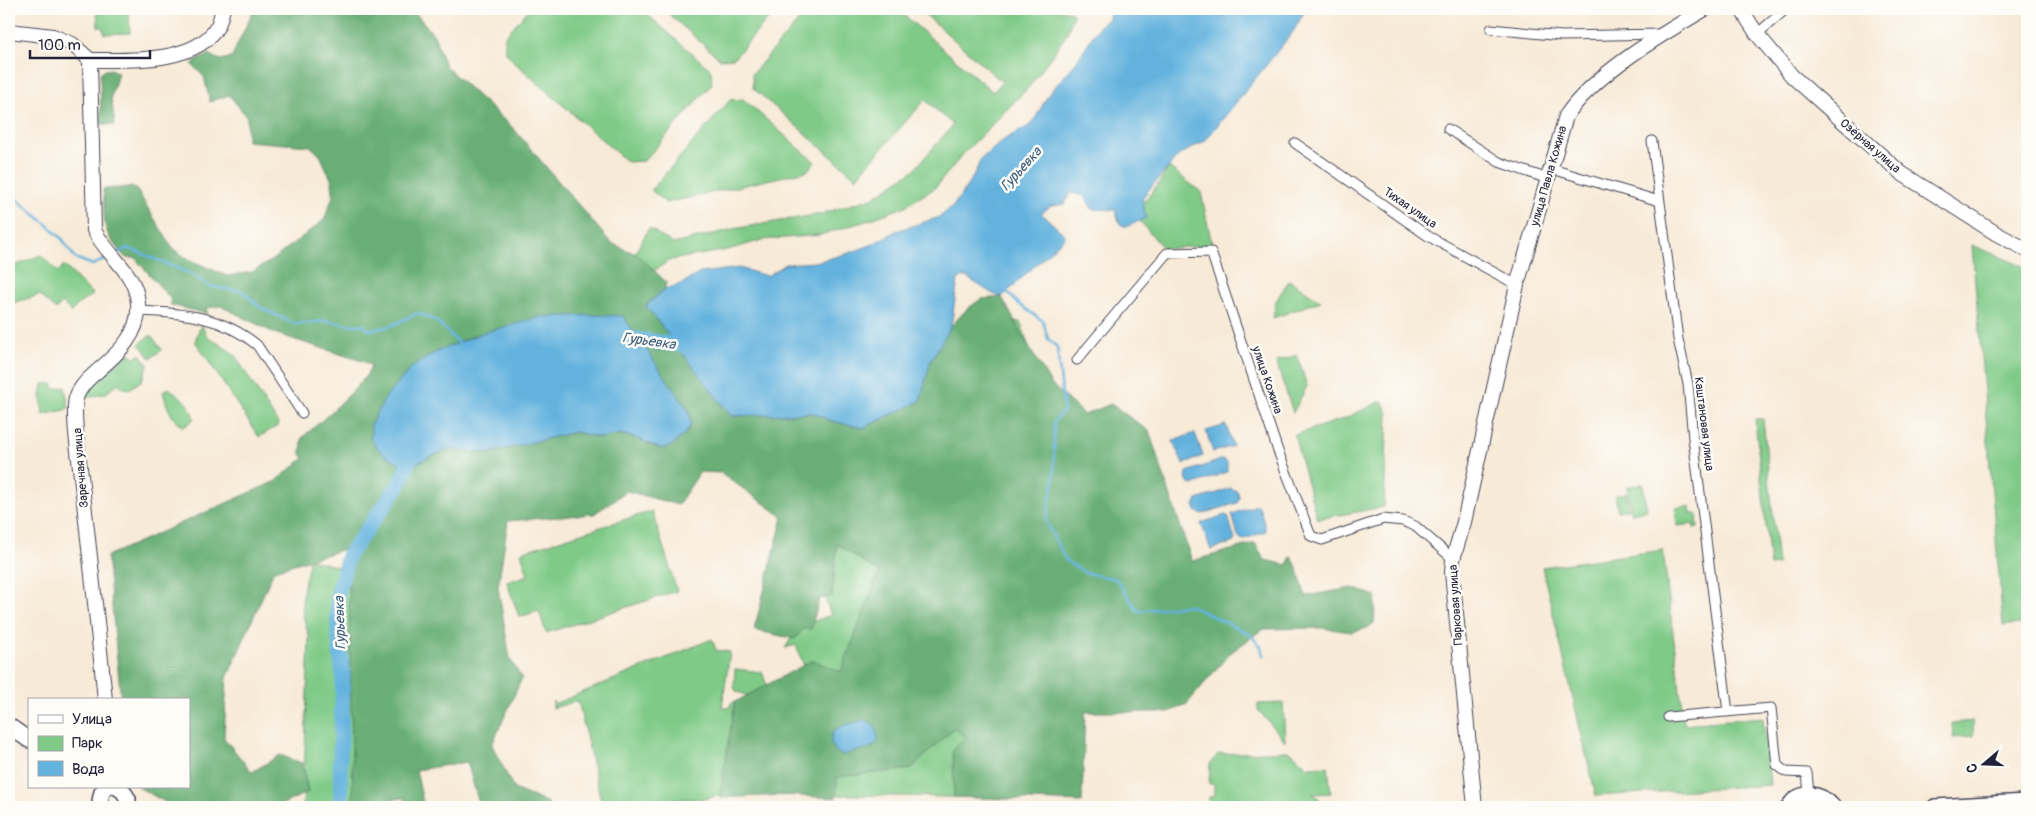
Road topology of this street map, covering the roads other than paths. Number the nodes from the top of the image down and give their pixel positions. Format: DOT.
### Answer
graph roads {
  1 [pos="223,9"];
  2 [pos="1705,9"];
  3 [pos="1741,9"];
  4 [pos="1786,9"];
  5 [pos="1491,29"];
  6 [pos="9,31"];
  7 [pos="1662,34"];
  8 [pos="1757,34"];
  9 [pos="90,60"];
  10 [pos="1448,129"];
  11 [pos="1652,141"];
  12 [pos="1295,143"];
  13 [pos="1550,174"];
  14 [pos="1659,201"];
  15 [pos="2027,250"];
  16 [pos="1517,285"];
  17 [pos="138,310"];
  18 [pos="1501,348"];
  19 [pos="1076,360"];
  20 [pos="302,413"];
  21 [pos="1453,559"];
  22 [pos="105,698"];
  23 [pos="1728,712"];
  24 [pos="1668,717"];
  25 [pos="9,726"];
  26 [pos="28,739"];
  27 [pos="118,788"];
  28 [pos="101,789"];
  29 [pos="1809,794"];
  30 [pos="2027,802"];
  31 [pos="103,807"];
  32 [pos="126,807"];
  33 [pos="1475,807"];
  34 [pos="1789,807"];
  35 [pos="1833,807"];
  36 [pos="1934,807"];
  1 -- 9 [label="street"];
  2 -- 7 [label="street, улица Павла Кожина"];
  3 -- 8 [label="street, Озёрная улица"];
  4 -- 8 [label="street"];
  5 -- 7 [label="street"];
  6 -- 9 [label="street"];
  7 -- 13 [label="street, улица Павла Кожина"];
  8 -- 15 [label="street, Озёрная улица"];
  9 -- 17 [label="street, Заречная улица"];
  10 -- 13 [label="street"];
  11 -- 14 [label="street, Каштановая улица"];
  12 -- 16 [label="street, Тихая улица"];
  13 -- 14 [label="street"];
  13 -- 16 [label="street, улица Павла Кожина"];
  14 -- 23 [label="street, Каштановая улица"];
  16 -- 18 [label="street, улица Павла Кожина"];
  17 -- 20 [label="street"];
  17 -- 22 [label="street, Заречная улица"];
  18 -- 21 [label="street, Парковая улица"];
  19 -- 21 [label="street, улица Кожина"];
  21 -- 33 [label="street, Парковая улица"];
  23 -- 24 [label="street"];
  23 -- 29 [label="street"];
  25 -- 26 [label="main road"];
  27 -- 32 [label="main road"];
  28 -- 31 [label="main road"];
  29 -- 34 [label="main road"];
  29 -- 35 [label="main road"];
  30 -- 36 [label="main road"];
}
